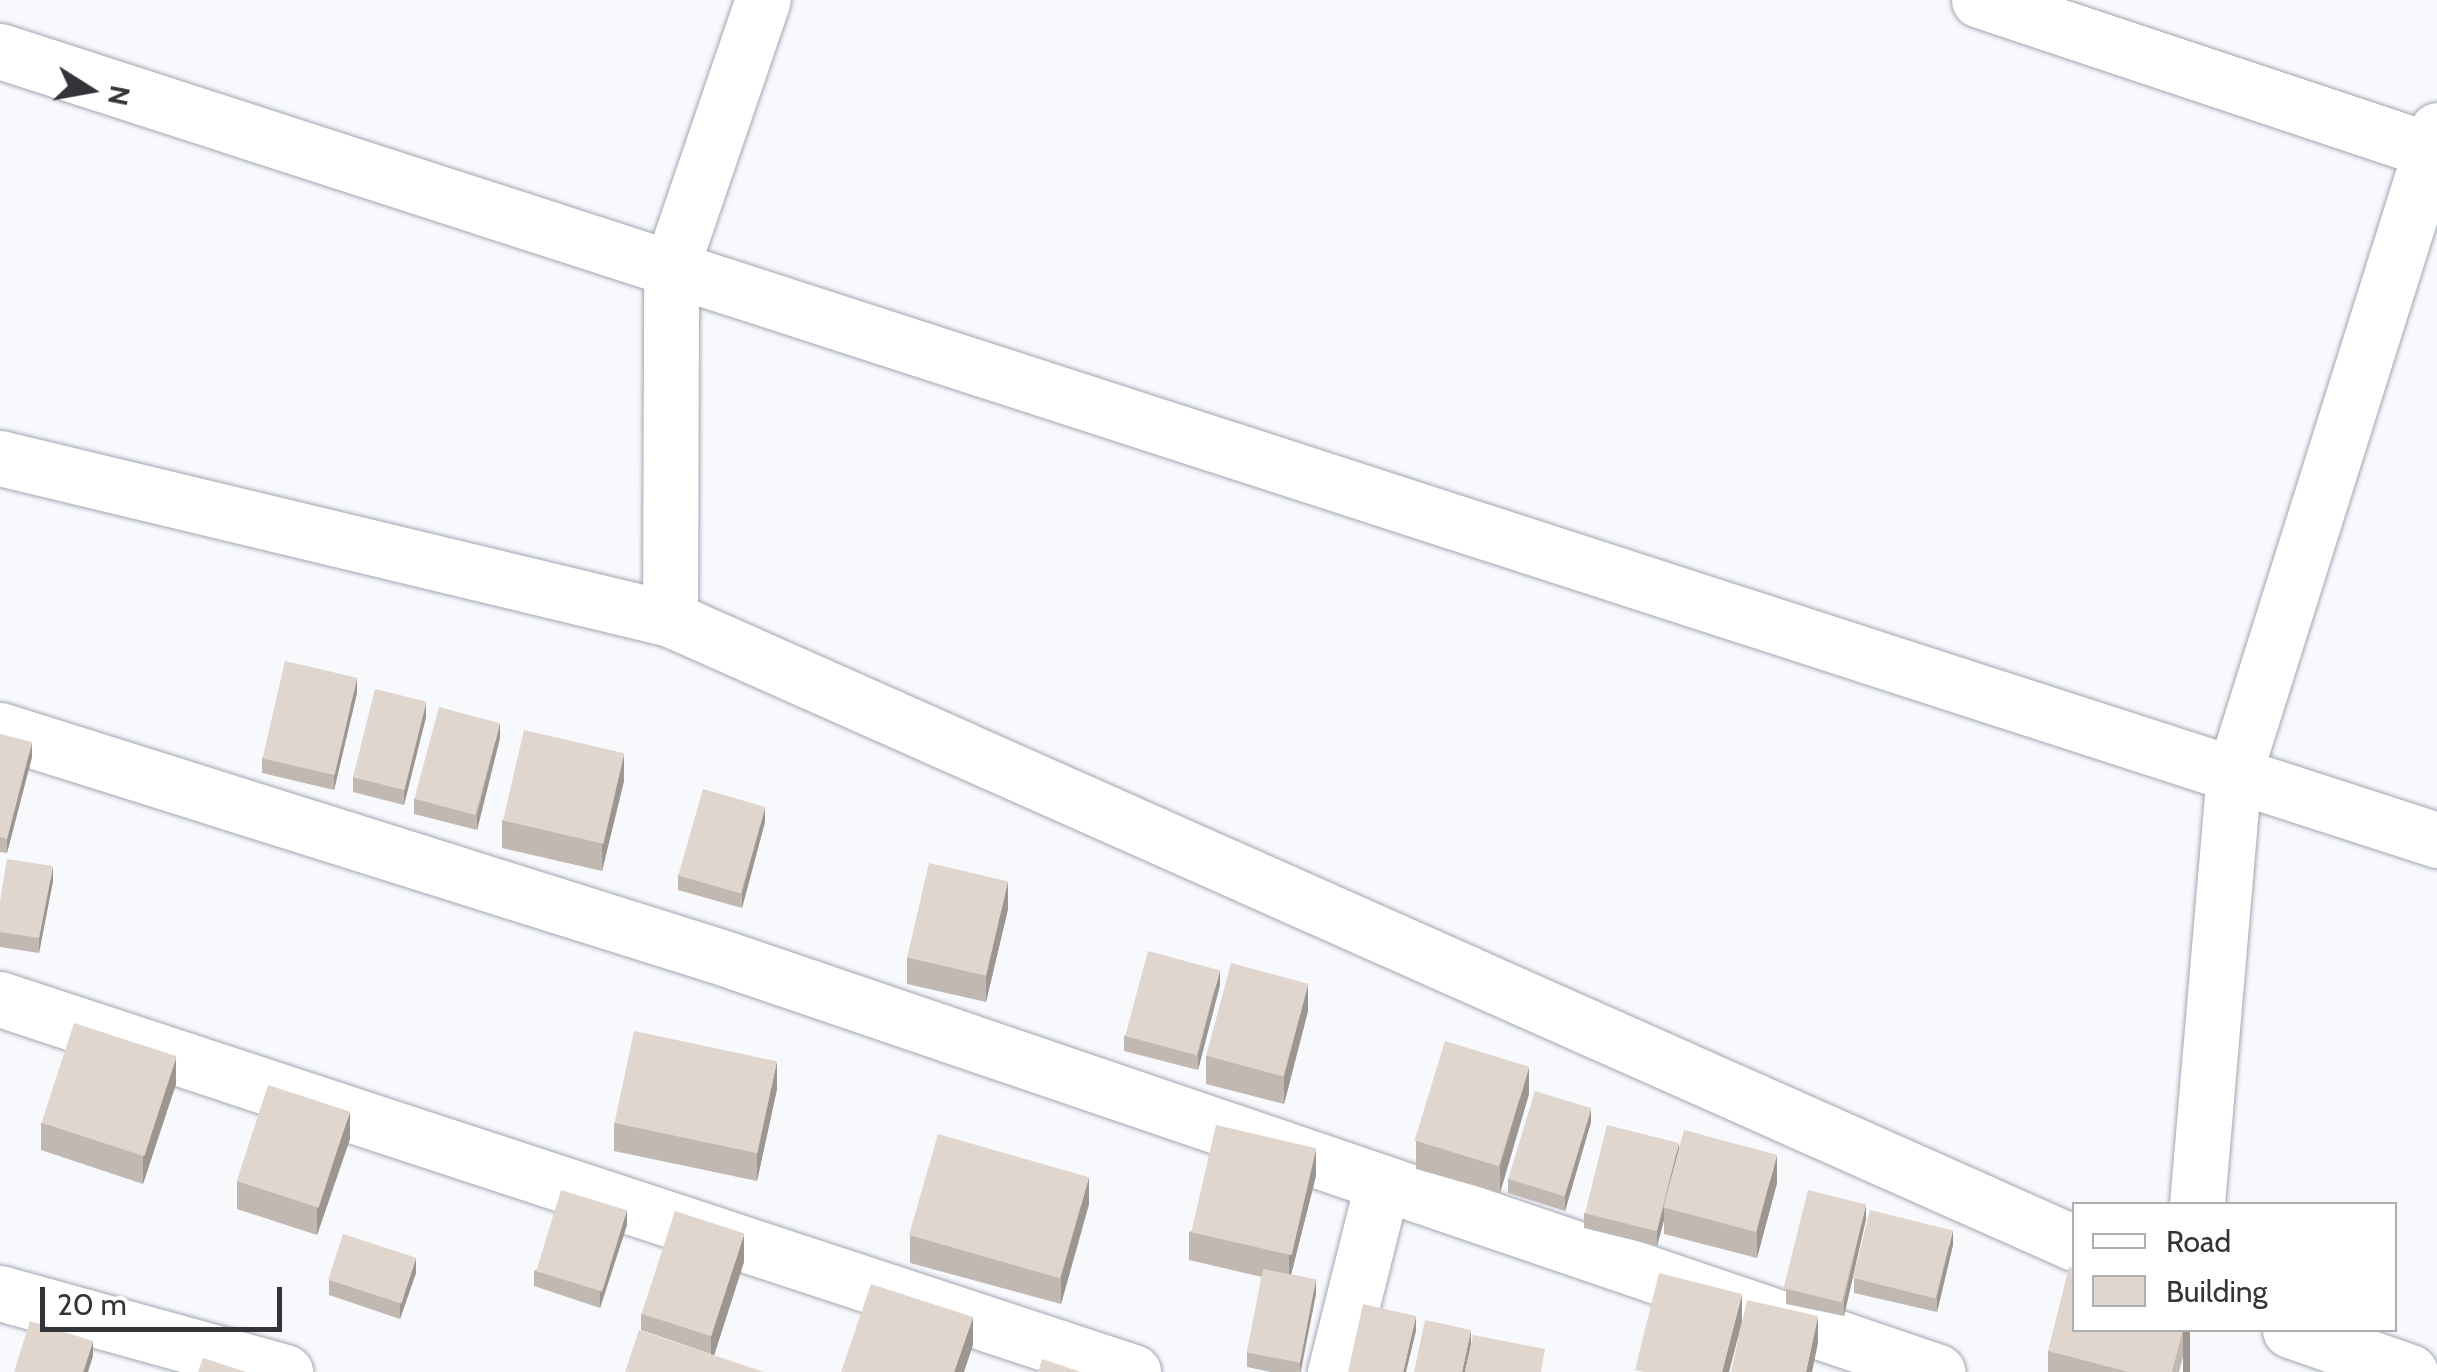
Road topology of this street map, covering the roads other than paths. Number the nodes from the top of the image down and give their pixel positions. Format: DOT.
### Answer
graph roads {
  1 [pos="763,0"];
  2 [pos="1979,0"];
  3 [pos="0,51"];
  4 [pos="2435,144"];
  5 [pos="671,268"];
  6 [pos="0,458"];
  7 [pos="670,618"];
  8 [pos="0,730"];
  9 [pos="2234,774"];
  10 [pos="2437,840"];
  11 [pos="0,998"];
  12 [pos="1382,1185"];
  13 [pos="2196,1202"];
  14 [pos="2072,1242"];
  15 [pos="0,1293"];
  16 [pos="2296,1332"];
  17 [pos="284,1372"];
  18 [pos="1132,1372"];
  19 [pos="1335,1372"];
  20 [pos="1938,1372"];
  21 [pos="2410,1372"];
  1 -- 5 [label="street"];
  2 -- 4 [label="street"];
  3 -- 5 [label="street"];
  4 -- 9 [label="street"];
  5 -- 7 [label="street"];
  5 -- 9 [label="street"];
  6 -- 7 [label="street"];
  7 -- 14 [label="street"];
  8 -- 12 [label="street"];
  9 -- 10 [label="street"];
  9 -- 13 [label="street"];
  11 -- 18 [label="street"];
  12 -- 19 [label="street"];
  12 -- 20 [label="street"];
  15 -- 17 [label="street"];
  16 -- 21 [label="street"];
}
